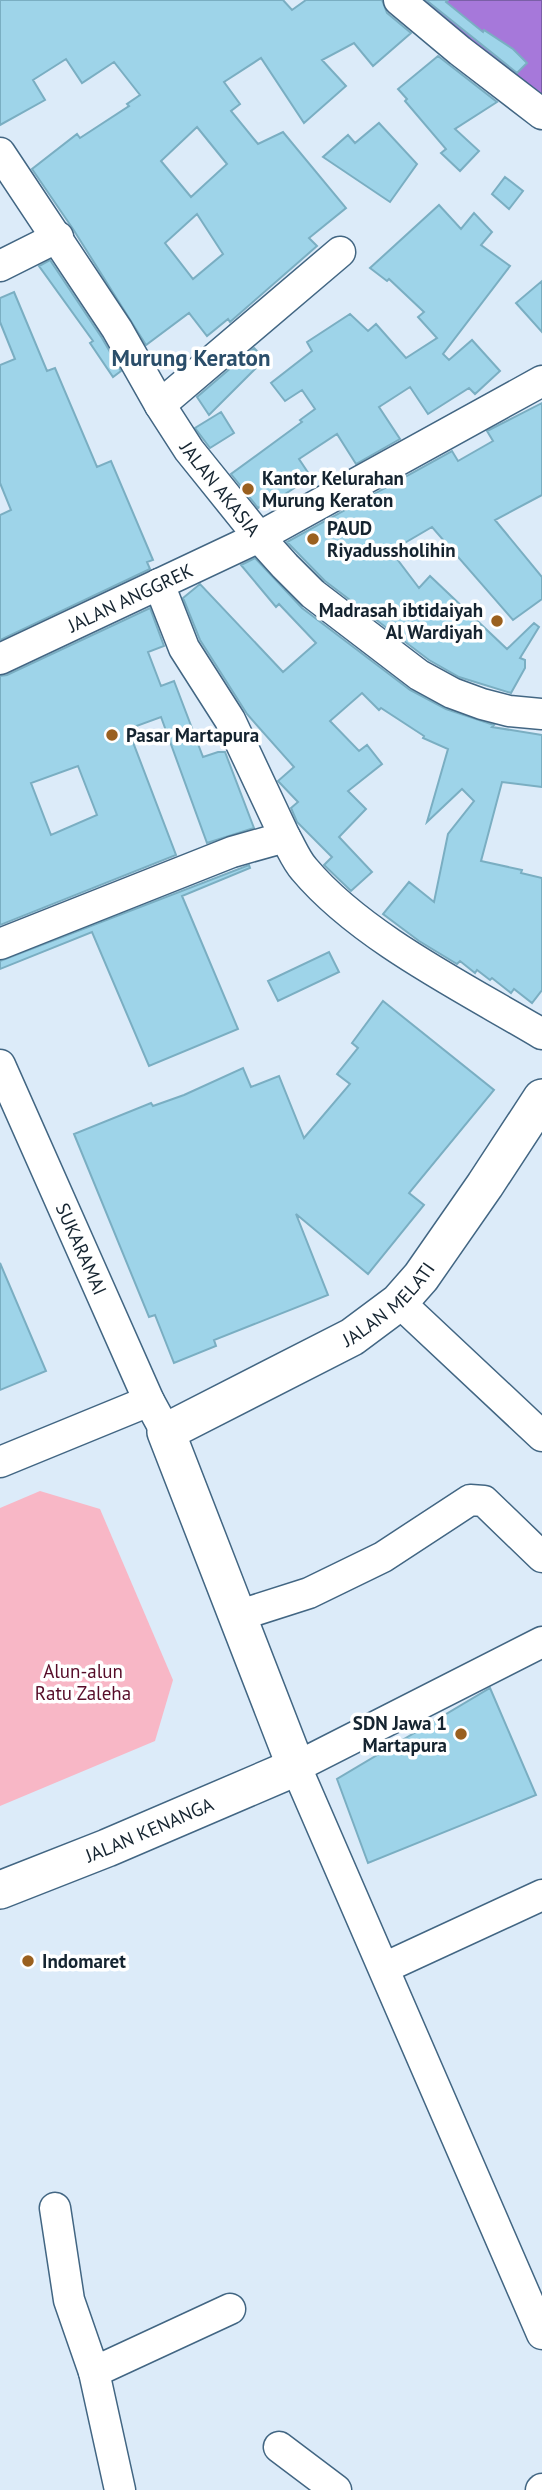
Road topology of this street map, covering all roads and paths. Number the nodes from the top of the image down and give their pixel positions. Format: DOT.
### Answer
graph roads {
  1 [pos="399,0"];
  2 [pos="542,114"];
  3 [pos="0,153"];
  4 [pos="58,237"];
  5 [pos="340,252"];
  6 [pos="0,266"];
  7 [pos="542,381"];
  8 [pos="160,405"];
  9 [pos="259,537"];
  10 [pos="159,584"];
  11 [pos="0,659"];
  12 [pos="542,714"];
  13 [pos="285,837"];
  14 [pos="0,944"];
  15 [pos="542,1034"];
  16 [pos="0,1065"];
  17 [pos="542,1098"];
  18 [pos="400,1302"];
  19 [pos="157,1416"];
  20 [pos="542,1436"];
  21 [pos="0,1462"];
  22 [pos="542,1557"];
  23 [pos="237,1616"];
  24 [pos="542,1642"];
  25 [pos="296,1767"];
  26 [pos="0,1890"];
  27 [pos="542,1895"];
  28 [pos="384,1968"];
  29 [pos="55,2208"];
  30 [pos="230,2309"];
  31 [pos="542,2334"];
  32 [pos="94,2372"];
  33 [pos="279,2447"];
  34 [pos="120,2490"];
  35 [pos="336,2490"];
  1 -- 2 [label="street"];
  3 -- 4 [label="street, JALAN AKASIA"];
  4 -- 6 [label="street"];
  4 -- 8 [label="street, JALAN AKASIA"];
  5 -- 8 [label="street"];
  7 -- 9 [label="street, JALAN ANGGREK"];
  8 -- 9 [label="street, JALAN AKASIA"];
  9 -- 10 [label="street, JALAN ANGGREK"];
  9 -- 12 [label="street, JALAN AKASIA"];
  10 -- 11 [label="street, JALAN ANGGREK"];
  10 -- 13 [label="street"];
  13 -- 14 [label="street"];
  13 -- 15 [label="street"];
  16 -- 19 [label="street, SUKARAMAI"];
  17 -- 18 [label="main road, JALAN MELATI"];
  18 -- 19 [label="main road, JALAN MELATI"];
  18 -- 20 [label="street"];
  19 -- 21 [label="street"];
  19 -- 23 [label="main road"];
  22 -- 23 [label="street"];
  23 -- 25 [label="main road"];
  24 -- 25 [label="street"];
  25 -- 26 [label="main road, JALAN KENANGA"];
  25 -- 28 [label="street"];
  27 -- 28 [label="street"];
  28 -- 31 [label="street"];
  29 -- 32 [label="street"];
  30 -- 32 [label="street"];
  32 -- 34 [label="street"];
  33 -- 35 [label="street"];
}
